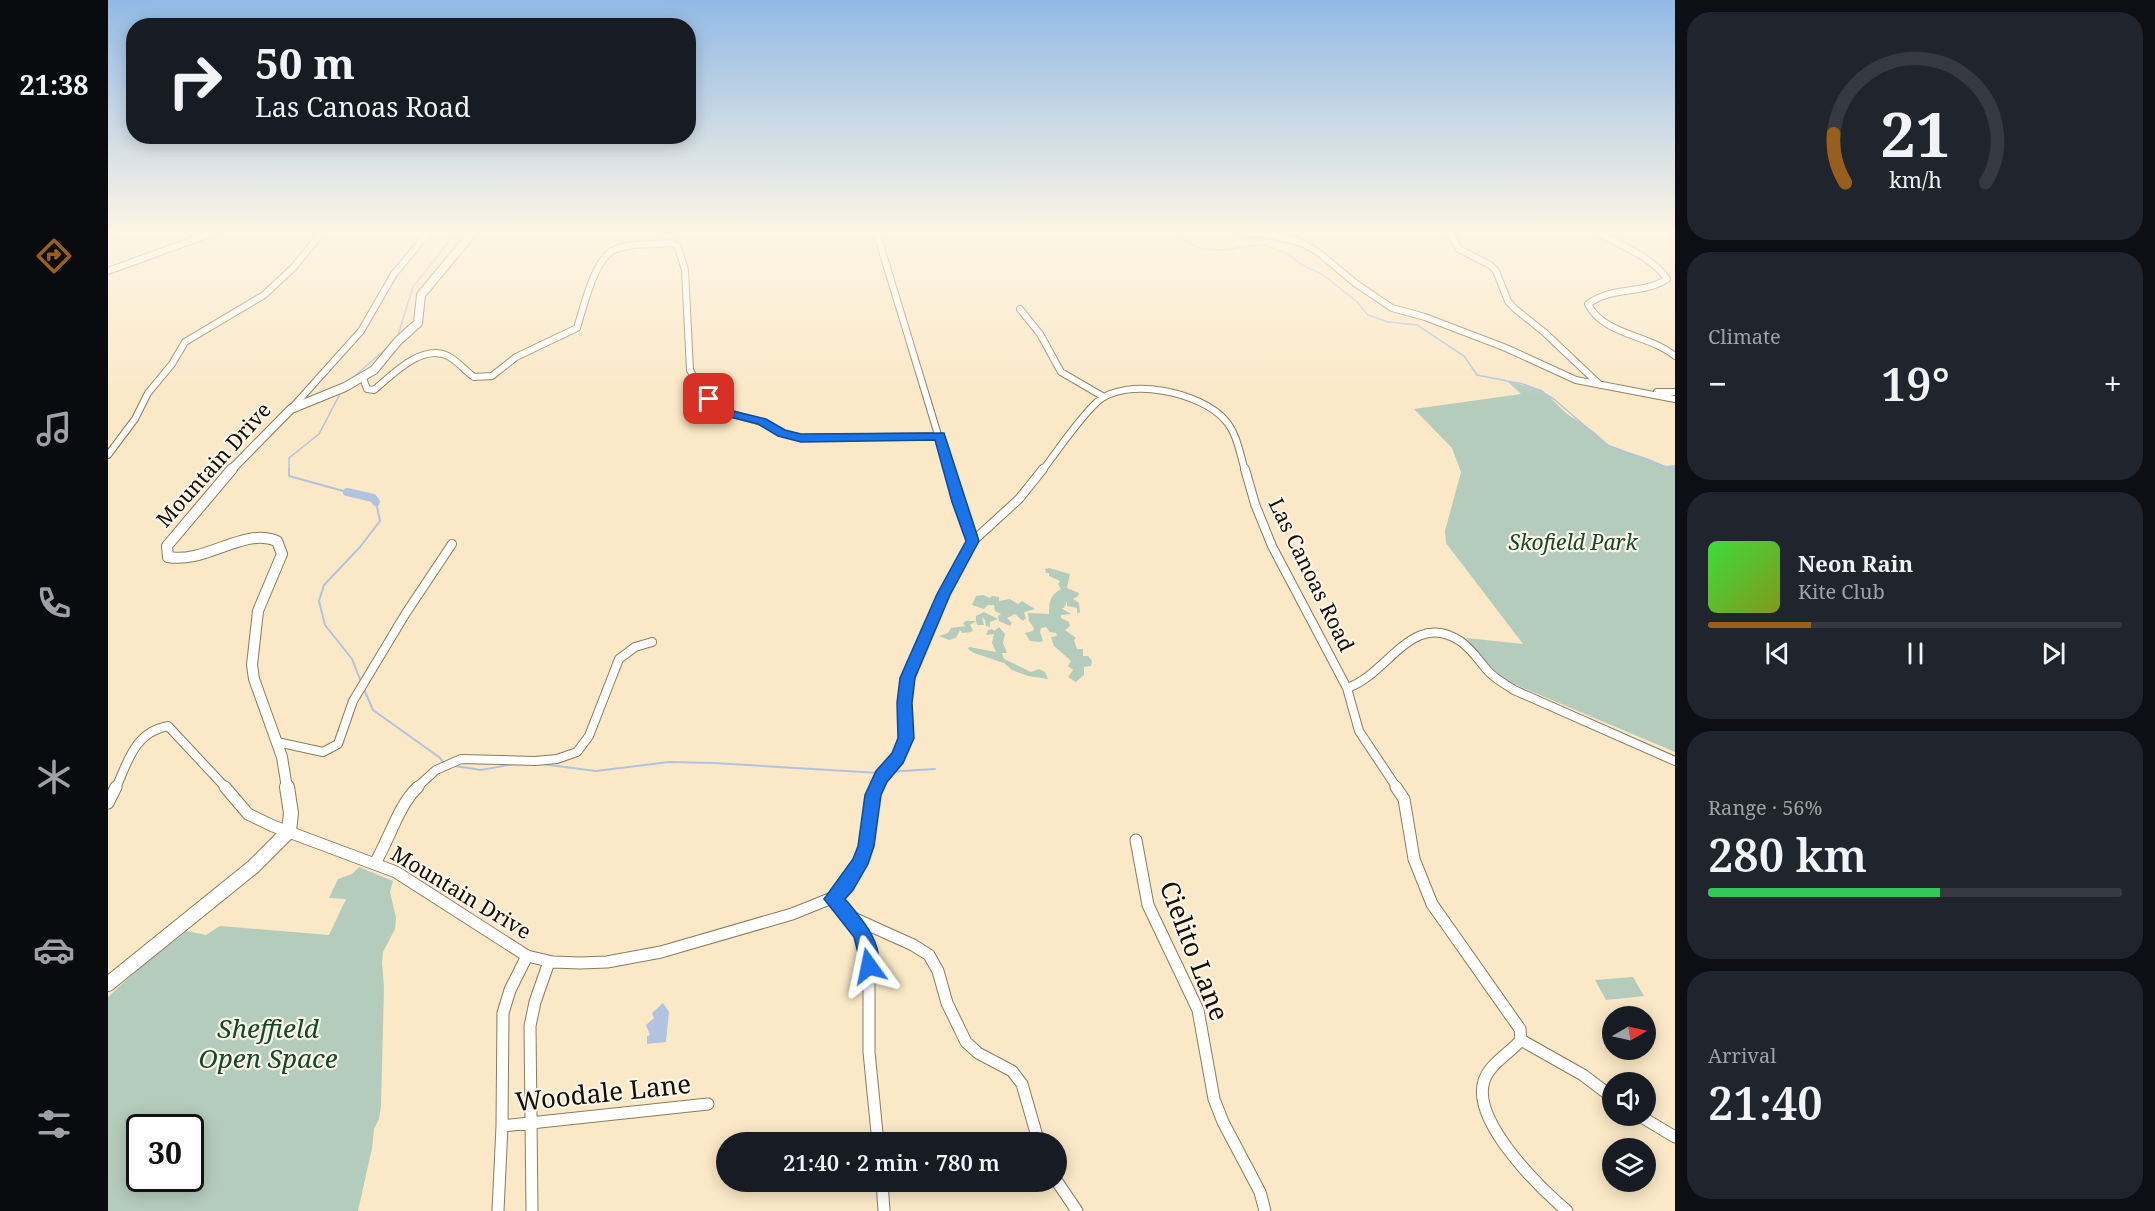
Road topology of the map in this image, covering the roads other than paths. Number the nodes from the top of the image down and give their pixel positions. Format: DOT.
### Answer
graph roads {
  1 [pos="272,288"];
  2 [pos="387,288"];
  3 [pos="427,288"];
  4 [pos="589,288"];
  5 [pos="686,288"];
  6 [pos="894,288"];
  7 [pos="1360,288"];
  8 [pos="1503,288"];
  9 [pos="1641,288"];
  10 [pos="1020,309"];
  11 [pos="1675,356"];
  12 [pos="363,378"];
  13 [pos="1601,386"];
  14 [pos="1633,392"];
  15 [pos="1675,392"];
  16 [pos="1104,397"];
  17 [pos="1675,399"];
  18 [pos="291,409"];
  19 [pos="940,436"];
  20 [pos="108,455"];
  21 [pos="973,541"];
  22 [pos="452,544"];
  23 [pos="652,642"];
  24 [pos="1347,688"];
  25 [pos="278,742"];
  26 [pos="1675,761"];
  27 [pos="108,803"];
  28 [pos="289,831"];
  29 [pos="1136,840"];
  30 [pos="375,863"];
  31 [pos="833,899"];
  32 [pos="851,917"];
  33 [pos="527,956"];
  34 [pos="549,962"];
  35 [pos="108,984"];
  36 [pos="1521,1040"];
  37 [pos="1602,1089"];
  38 [pos="708,1104"];
  39 [pos="530,1122"];
  40 [pos="502,1126"];
  41 [pos="1656,1126"];
  42 [pos="877,1132"];
  43 [pos="1036,1132"];
  44 [pos="1675,1137"];
  45 [pos="883,1192"];
  46 [pos="1064,1192"];
  47 [pos="498,1211"];
  48 [pos="531,1211"];
  49 [pos="884,1211"];
  50 [pos="1077,1211"];
  51 [pos="1265,1211"];
  52 [pos="1567,1211"];
  1 -- 20 [label="street"];
  2 -- 18 [label="street, Mountain Drive"];
  3 -- 12 [label="main road"];
  4 -- 12 [label="street"];
  5 -- 19 [label="street"];
  6 -- 19 [label="street"];
  7 -- 13 [label="street"];
  8 -- 13 [label="street"];
  9 -- 11 [label="street"];
  10 -- 16 [label="street"];
  12 -- 18 [label="main road"];
  13 -- 14 [label="street"];
  14 -- 15 [label="street"];
  14 -- 17 [label="street"];
  16 -- 21 [label="street"];
  16 -- 24 [label="street, Las Canoas Road"];
  18 -- 25 [label="main road, Mountain Drive"];
  19 -- 21 [label="street"];
  21 -- 31 [label="street"];
  22 -- 25 [label="street"];
  23 -- 30 [label="street"];
  24 -- 26 [label="street, Las Canoas Road"];
  24 -- 36 [label="street"];
  25 -- 28 [label="main road, Mountain Drive"];
  27 -- 28 [label="street"];
  28 -- 30 [label="street, Mountain Drive"];
  28 -- 35 [label="main road"];
  29 -- 51 [label="street, Cielito Lane"];
  30 -- 33 [label="street, Mountain Drive"];
  31 -- 32 [label="street"];
  31 -- 34 [label="street, Mountain Drive"];
  32 -- 42 [label="street"];
  32 -- 43 [label="street"];
  33 -- 34 [label="street, Mountain Drive"];
  33 -- 40 [label="street"];
  34 -- 39 [label="street"];
  36 -- 37 [label="street"];
  36 -- 52 [label="street"];
  38 -- 39 [label="street, Woodale Lane"];
  39 -- 40 [label="street, Woodale Lane"];
  39 -- 48 [label="street"];
  40 -- 47 [label="street"];
  41 -- 44 [label="street"];
  45 -- 49 [label="street"];
  46 -- 50 [label="street"];
}
